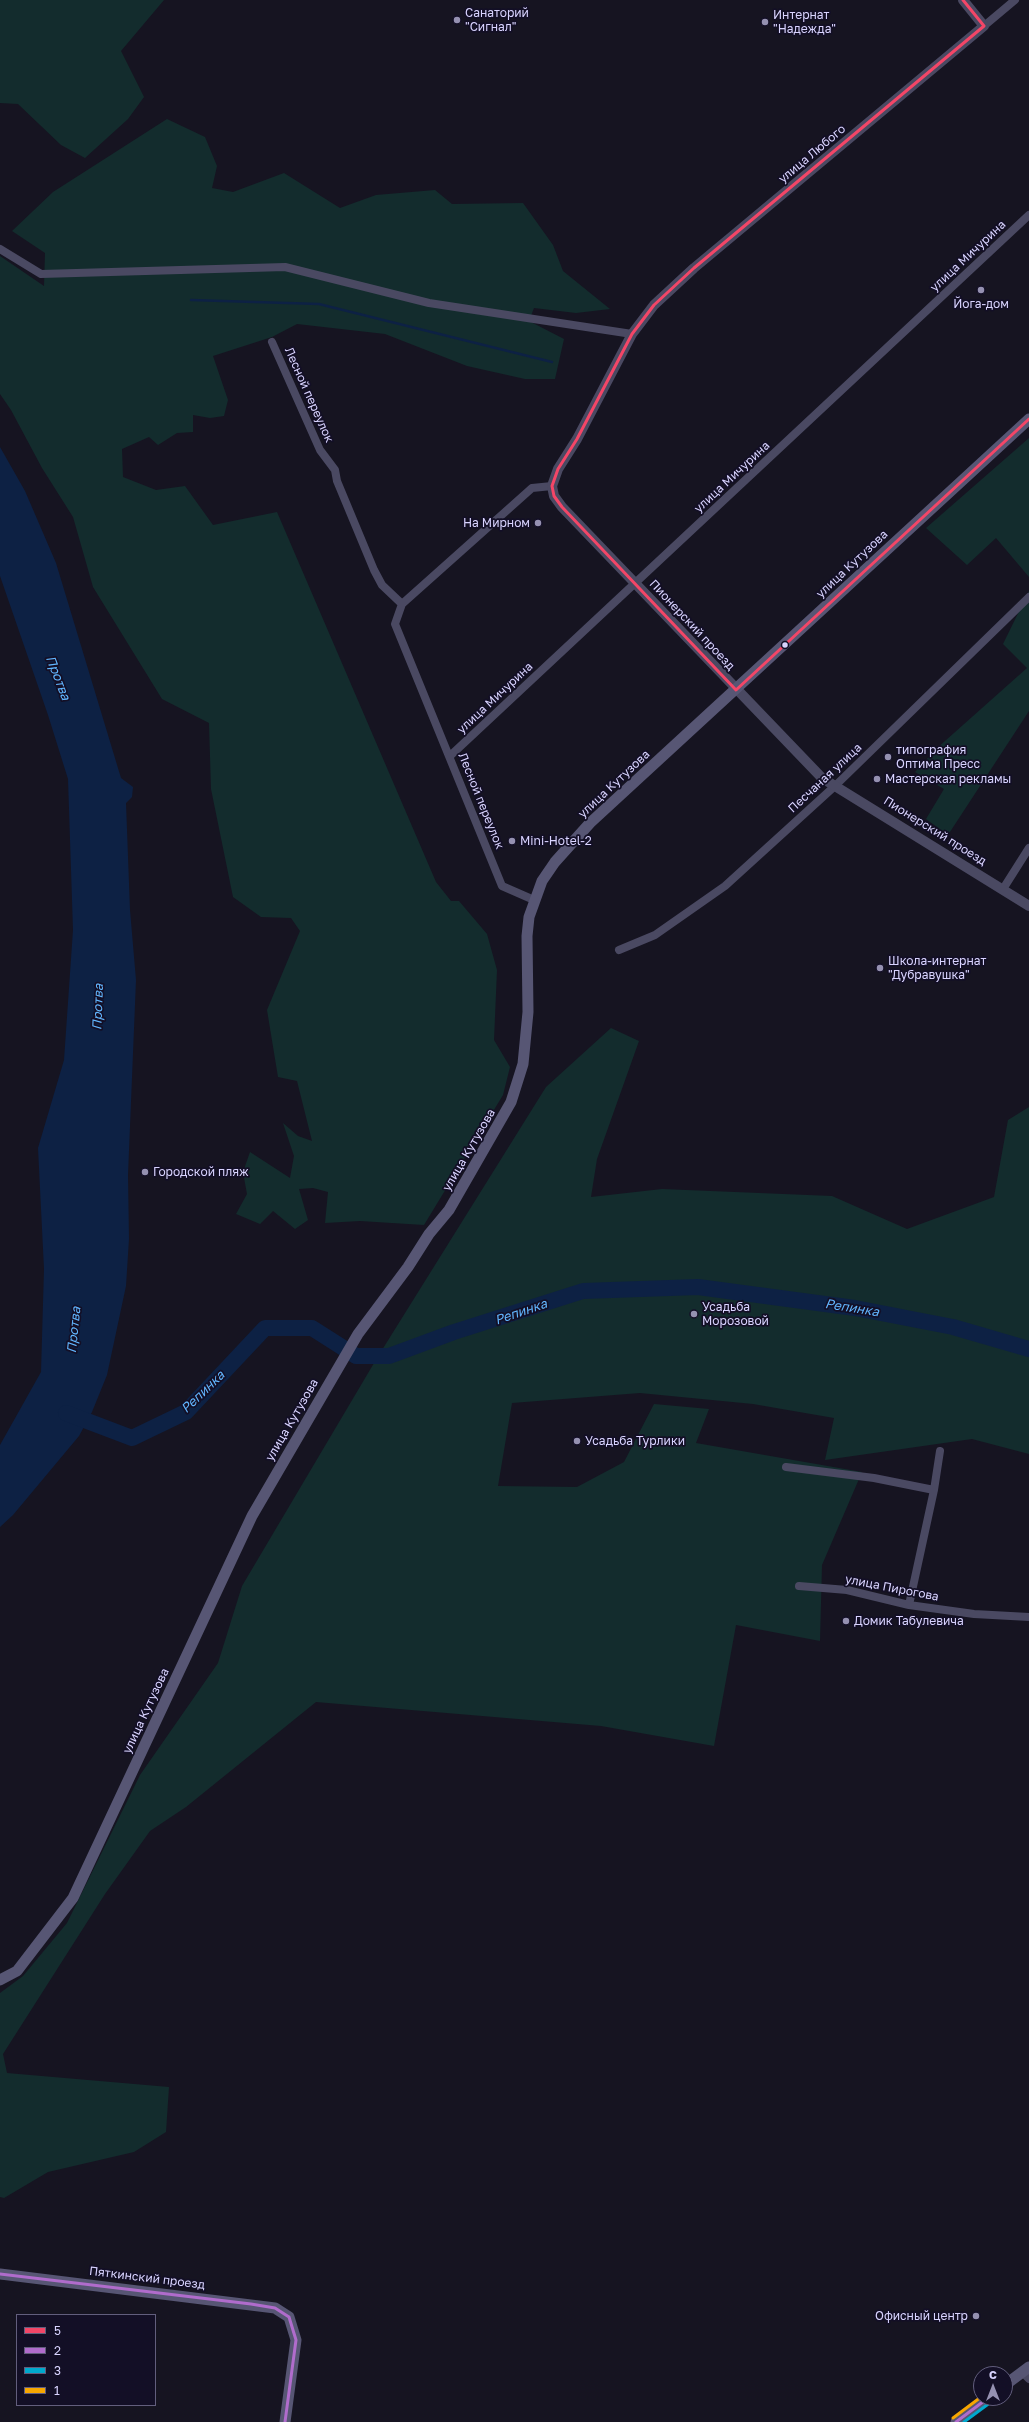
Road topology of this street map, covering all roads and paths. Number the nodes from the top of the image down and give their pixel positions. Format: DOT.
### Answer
graph roads {
  1 [pos="963,0"];
  2 [pos="1015,0"];
  3 [pos="984,26"];
  4 [pos="1029,215"];
  5 [pos="0,249"];
  6 [pos="632,334"];
  7 [pos="272,342"];
  8 [pos="1029,419"];
  9 [pos="552,486"];
  10 [pos="636,584"];
  11 [pos="1029,597"];
  12 [pos="402,604"];
  13 [pos="736,690"];
  14 [pos="450,756"];
  15 [pos="836,785"];
  16 [pos="1029,848"];
  17 [pos="1003,889"];
  18 [pos="534,900"];
  19 [pos="1029,906"];
  20 [pos="619,950"];
  21 [pos="940,1451"];
  22 [pos="786,1467"];
  23 [pos="934,1490"];
  24 [pos="799,1586"];
  25 [pos="909,1605"];
  26 [pos="1029,1617"];
  27 [pos="0,1980"];
  28 [pos="0,2274"];
  29 [pos="1027,2373"];
  30 [pos="1013,2381"];
  31 [pos="977,2406"];
  32 [pos="285,2422"];
  33 [pos="956,2422"];
  1 -- 3 [label="street"];
  2 -- 3 [label="street, улица Любого"];
  3 -- 6 [label="street, улица Любого"];
  4 -- 10 [label="street, улица Мичурина"];
  5 -- 6 [label="street"];
  6 -- 9 [label="street"];
  7 -- 12 [label="street, Лесной переулок"];
  8 -- 13 [label="main road, улица Кутузова"];
  9 -- 10 [label="street, Пионерский проезд"];
  9 -- 12 [label="street, Лесной переулок"];
  10 -- 13 [label="street, Пионерский проезд"];
  10 -- 14 [label="street, улица Мичурина"];
  11 -- 15 [label="street, Песчаная улица"];
  12 -- 14 [label="street, Лесной переулок"];
  13 -- 15 [label="street, Пионерский проезд"];
  13 -- 18 [label="main road, улица Кутузова"];
  14 -- 18 [label="street, Лесной переулок"];
  15 -- 17 [label="street, Пионерский проезд"];
  15 -- 20 [label="street, Песчаная улица"];
  16 -- 17 [label="street"];
  17 -- 19 [label="street, Пионерский проезд"];
  18 -- 27 [label="main road, улица Кутузова"];
  21 -- 23 [label="street"];
  22 -- 23 [label="street"];
  23 -- 25 [label="street"];
  24 -- 25 [label="street, улица Пирогова"];
  25 -- 26 [label="street, улица Пирогова"];
  28 -- 32 [label="main road, Пяткинский проезд"];
  29 -- 30 [label="main road"];
  31 -- 33 [label="main road"];
}
